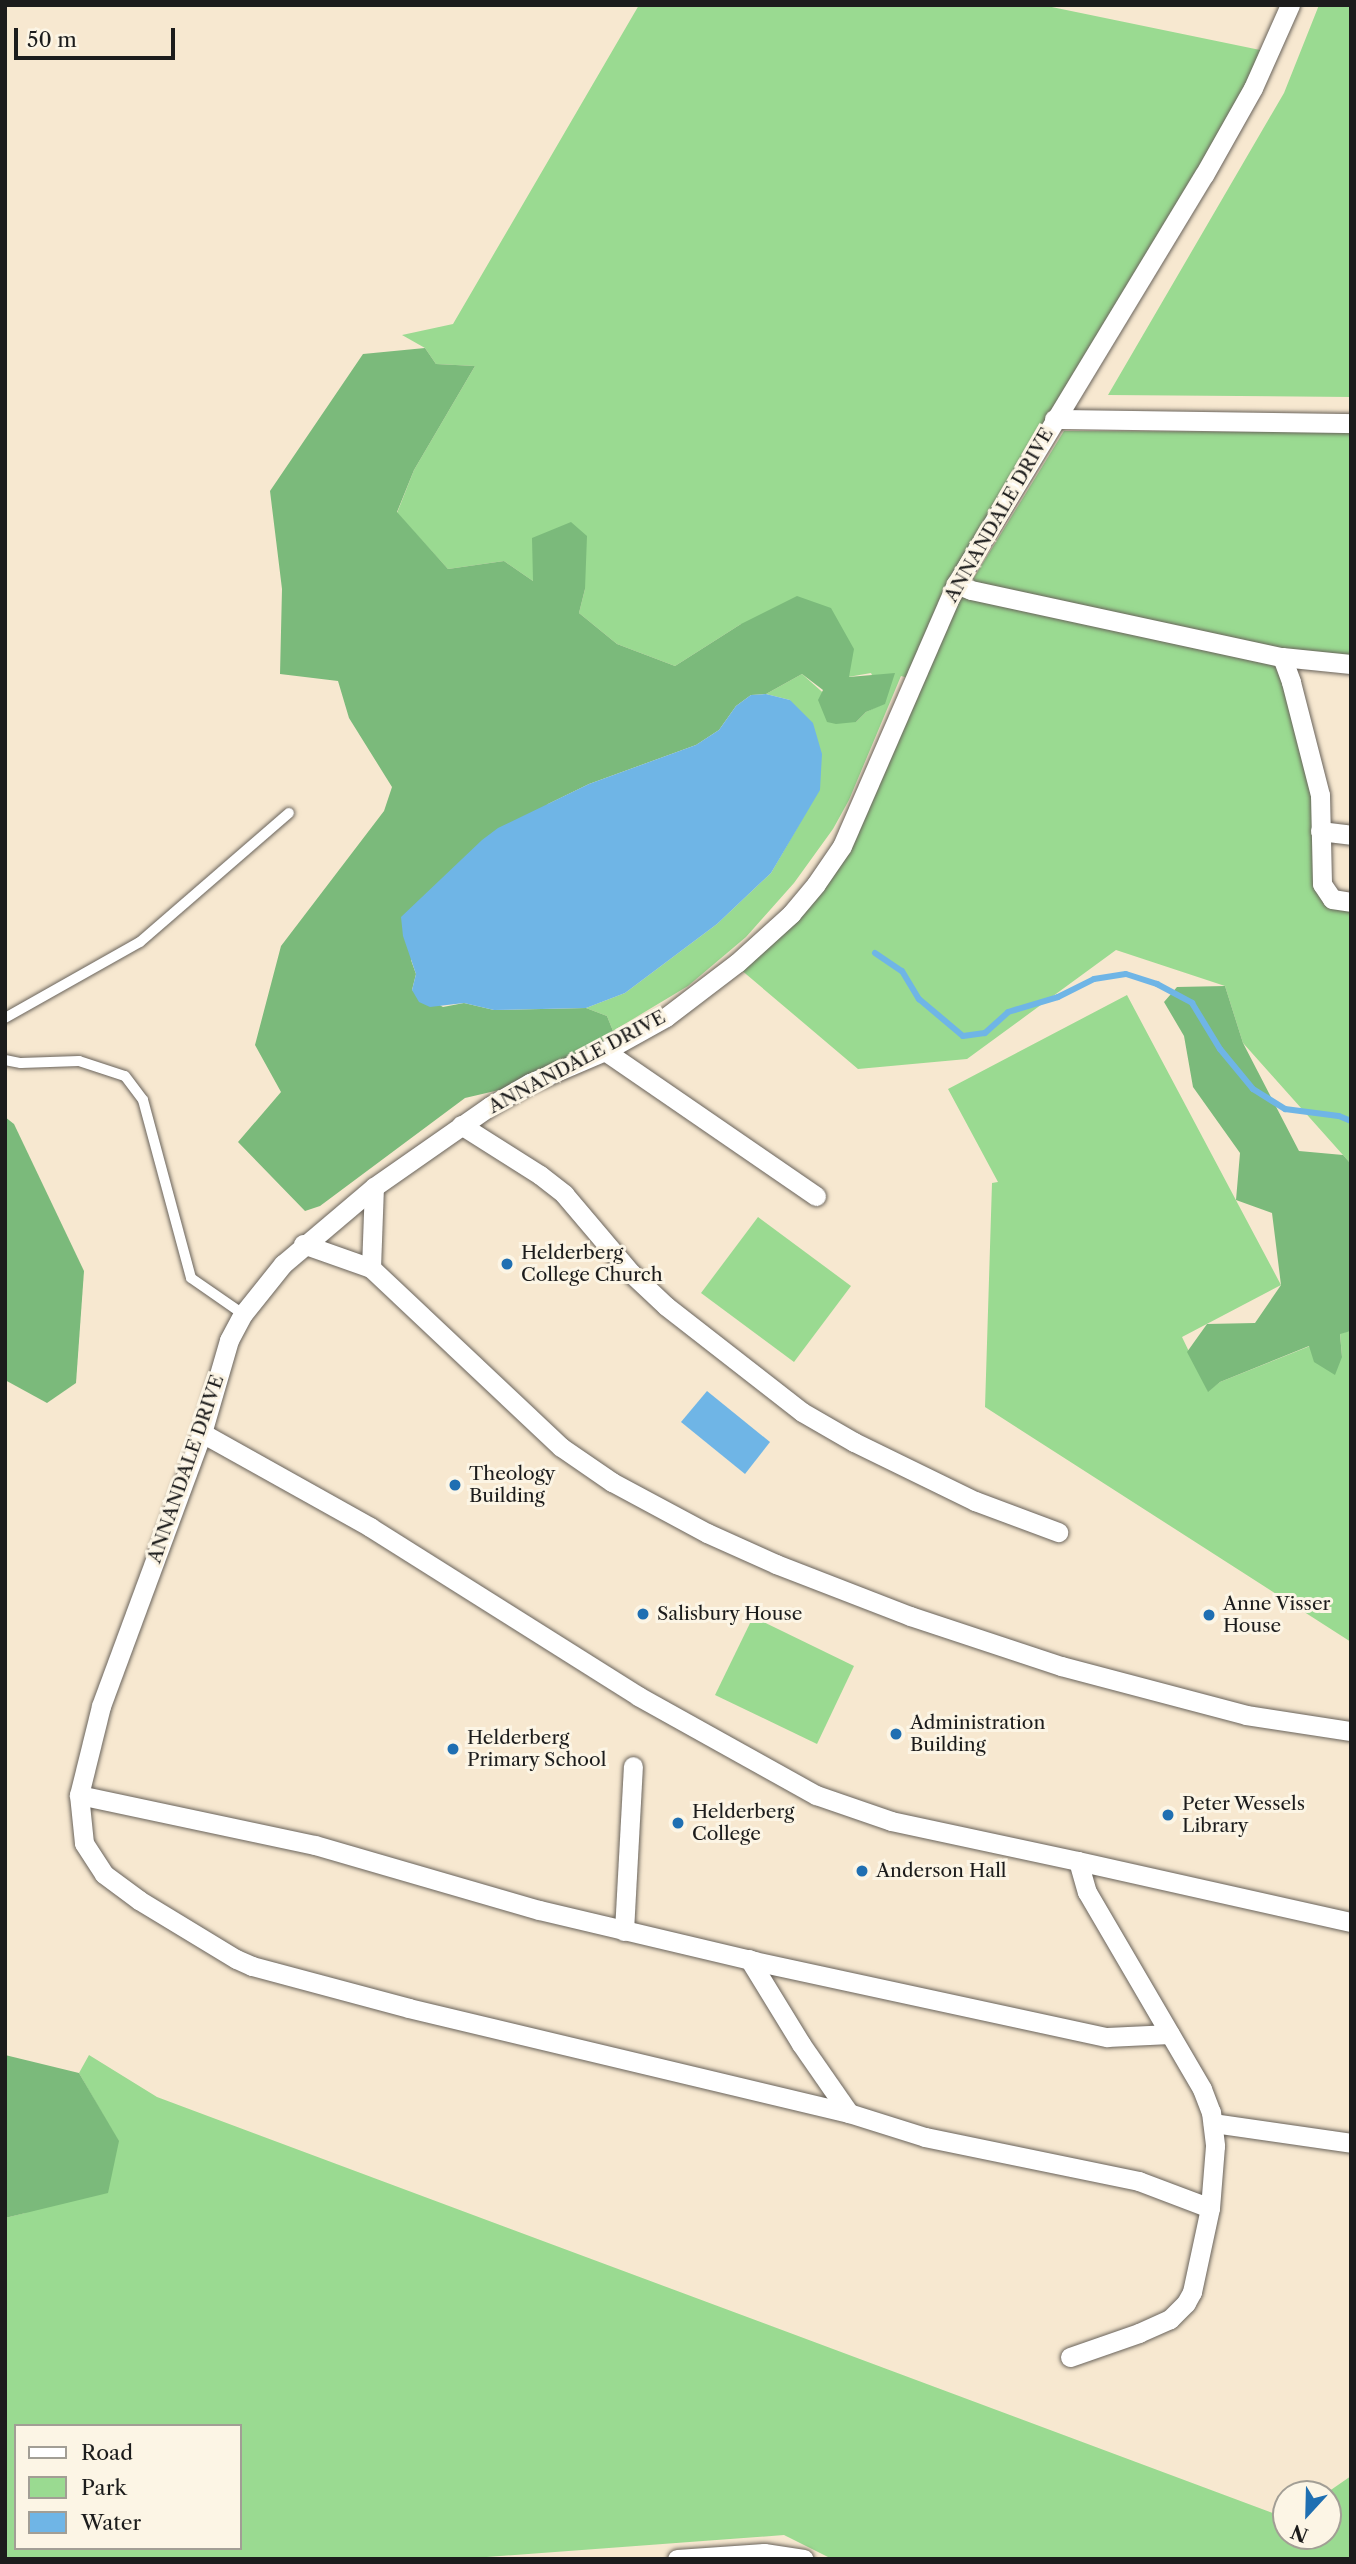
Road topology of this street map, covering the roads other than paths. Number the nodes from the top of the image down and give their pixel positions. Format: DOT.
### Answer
graph roads {
  1 [pos="1290,5"];
  2 [pos="1054,419"];
  3 [pos="1351,423"];
  4 [pos="956,584"];
  5 [pos="1282,657"];
  6 [pos="1351,664"];
  7 [pos="289,813"];
  8 [pos="1320,831"];
  9 [pos="1351,835"];
  10 [pos="1351,902"];
  11 [pos="5,1018"];
  12 [pos="605,1051"];
  13 [pos="5,1059"];
  14 [pos="461,1125"];
  15 [pos="374,1187"];
  16 [pos="816,1196"];
  17 [pos="303,1244"];
  18 [pos="371,1268"];
  19 [pos="243,1314"];
  20 [pos="202,1433"];
  21 [pos="1058,1532"];
  22 [pos="1351,1731"];
  23 [pos="633,1766"];
  24 [pos="79,1795"];
  25 [pos="1078,1861"];
  26 [pos="1351,1922"];
  27 [pos="624,1931"];
  28 [pos="749,1959"];
  29 [pos="1170,2034"];
  30 [pos="849,2113"];
  31 [pos="1213,2123"];
  32 [pos="1351,2143"];
  33 [pos="1210,2208"];
  34 [pos="1070,2357"];
  35 [pos="677,2559"];
  36 [pos="804,2559"];
  1 -- 2 [label="street, ANNANDALE DRIVE"];
  2 -- 3 [label="street"];
  2 -- 4 [label="street, ANNANDALE DRIVE"];
  4 -- 5 [label="street"];
  4 -- 12 [label="street, ANNANDALE DRIVE"];
  5 -- 6 [label="street"];
  5 -- 8 [label="street"];
  7 -- 11 [label="lane"];
  8 -- 9 [label="street"];
  8 -- 10 [label="street"];
  12 -- 14 [label="street, ANNANDALE DRIVE"];
  12 -- 16 [label="street"];
  13 -- 19 [label="lane"];
  14 -- 15 [label="street, ANNANDALE DRIVE"];
  14 -- 21 [label="street"];
  15 -- 17 [label="street, ANNANDALE DRIVE"];
  15 -- 18 [label="street"];
  17 -- 18 [label="street"];
  17 -- 19 [label="street, ANNANDALE DRIVE"];
  18 -- 22 [label="street"];
  19 -- 20 [label="street, ANNANDALE DRIVE"];
  20 -- 24 [label="street, ANNANDALE DRIVE"];
  20 -- 25 [label="street"];
  23 -- 27 [label="street"];
  24 -- 27 [label="street"];
  24 -- 30 [label="street, ANNANDALE DRIVE"];
  25 -- 26 [label="street"];
  25 -- 29 [label="street"];
  27 -- 28 [label="street"];
  28 -- 29 [label="street"];
  28 -- 30 [label="street"];
  29 -- 31 [label="street"];
  30 -- 33 [label="street"];
  31 -- 32 [label="street"];
  31 -- 33 [label="street"];
  33 -- 34 [label="street"];
  35 -- 36 [label="street"];
}
